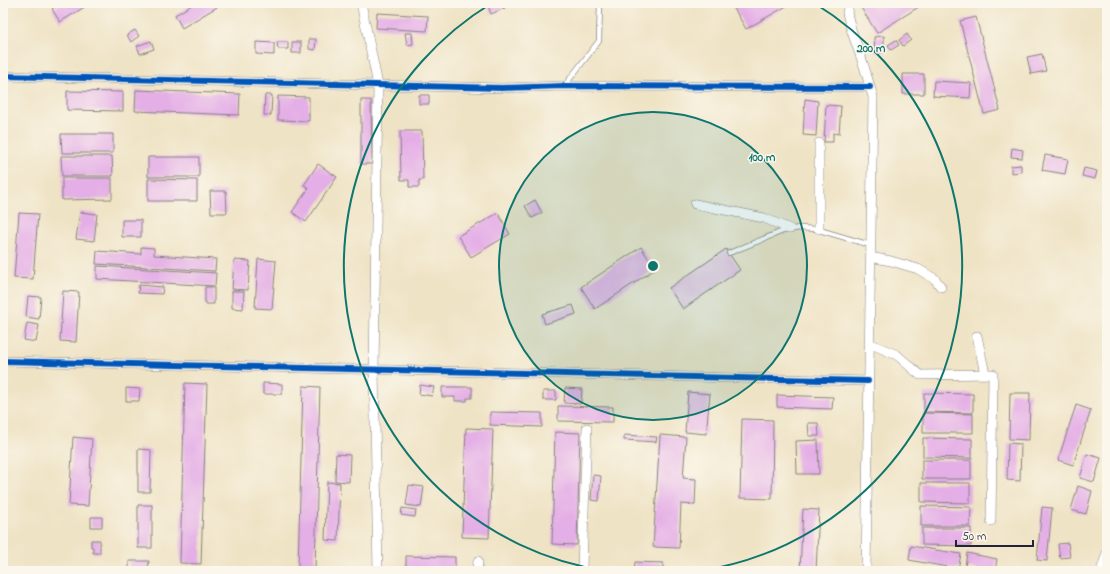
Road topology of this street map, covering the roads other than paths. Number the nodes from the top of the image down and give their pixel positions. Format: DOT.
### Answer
graph roads {
  1 [pos="361,3"];
  2 [pos="600,3"];
  3 [pos="849,3"];
  4 [pos="3,76"];
  5 [pos="378,85"];
  6 [pos="564,86"];
  7 [pos="870,87"];
  8 [pos="819,143"];
  9 [pos="695,204"];
  10 [pos="790,229"];
  11 [pos="819,230"];
  12 [pos="870,245"];
  13 [pos="729,253"];
  14 [pos="870,257"];
  15 [pos="941,286"];
  16 [pos="977,336"];
  17 [pos="869,343"];
  18 [pos="3,361"];
  19 [pos="374,370"];
  20 [pos="984,374"];
  21 [pos="868,381"];
  22 [pos="587,428"];
  23 [pos="991,520"];
  24 [pos="1107,553"];
  25 [pos="378,571"];
  26 [pos="584,571"];
  27 [pos="866,571"];
  28 [pos="1101,571"];
  1 -- 5 [label="street"];
  2 -- 6 [label="lane"];
  3 -- 7 [label="street"];
  4 -- 5 [label="street"];
  5 -- 6 [label="street"];
  5 -- 19 [label="street"];
  6 -- 7 [label="street"];
  7 -- 12 [label="street"];
  8 -- 11 [label="street"];
  9 -- 10 [label="street"];
  10 -- 11 [label="lane"];
  10 -- 13 [label="lane"];
  11 -- 12 [label="lane"];
  12 -- 14 [label="street"];
  14 -- 15 [label="street"];
  14 -- 17 [label="street"];
  16 -- 20 [label="street"];
  17 -- 20 [label="street"];
  17 -- 21 [label="street"];
  18 -- 19 [label="street"];
  19 -- 21 [label="street"];
  19 -- 25 [label="street"];
  20 -- 23 [label="street"];
  21 -- 27 [label="street"];
  22 -- 26 [label="street"];
  24 -- 28 [label="street"];
}
